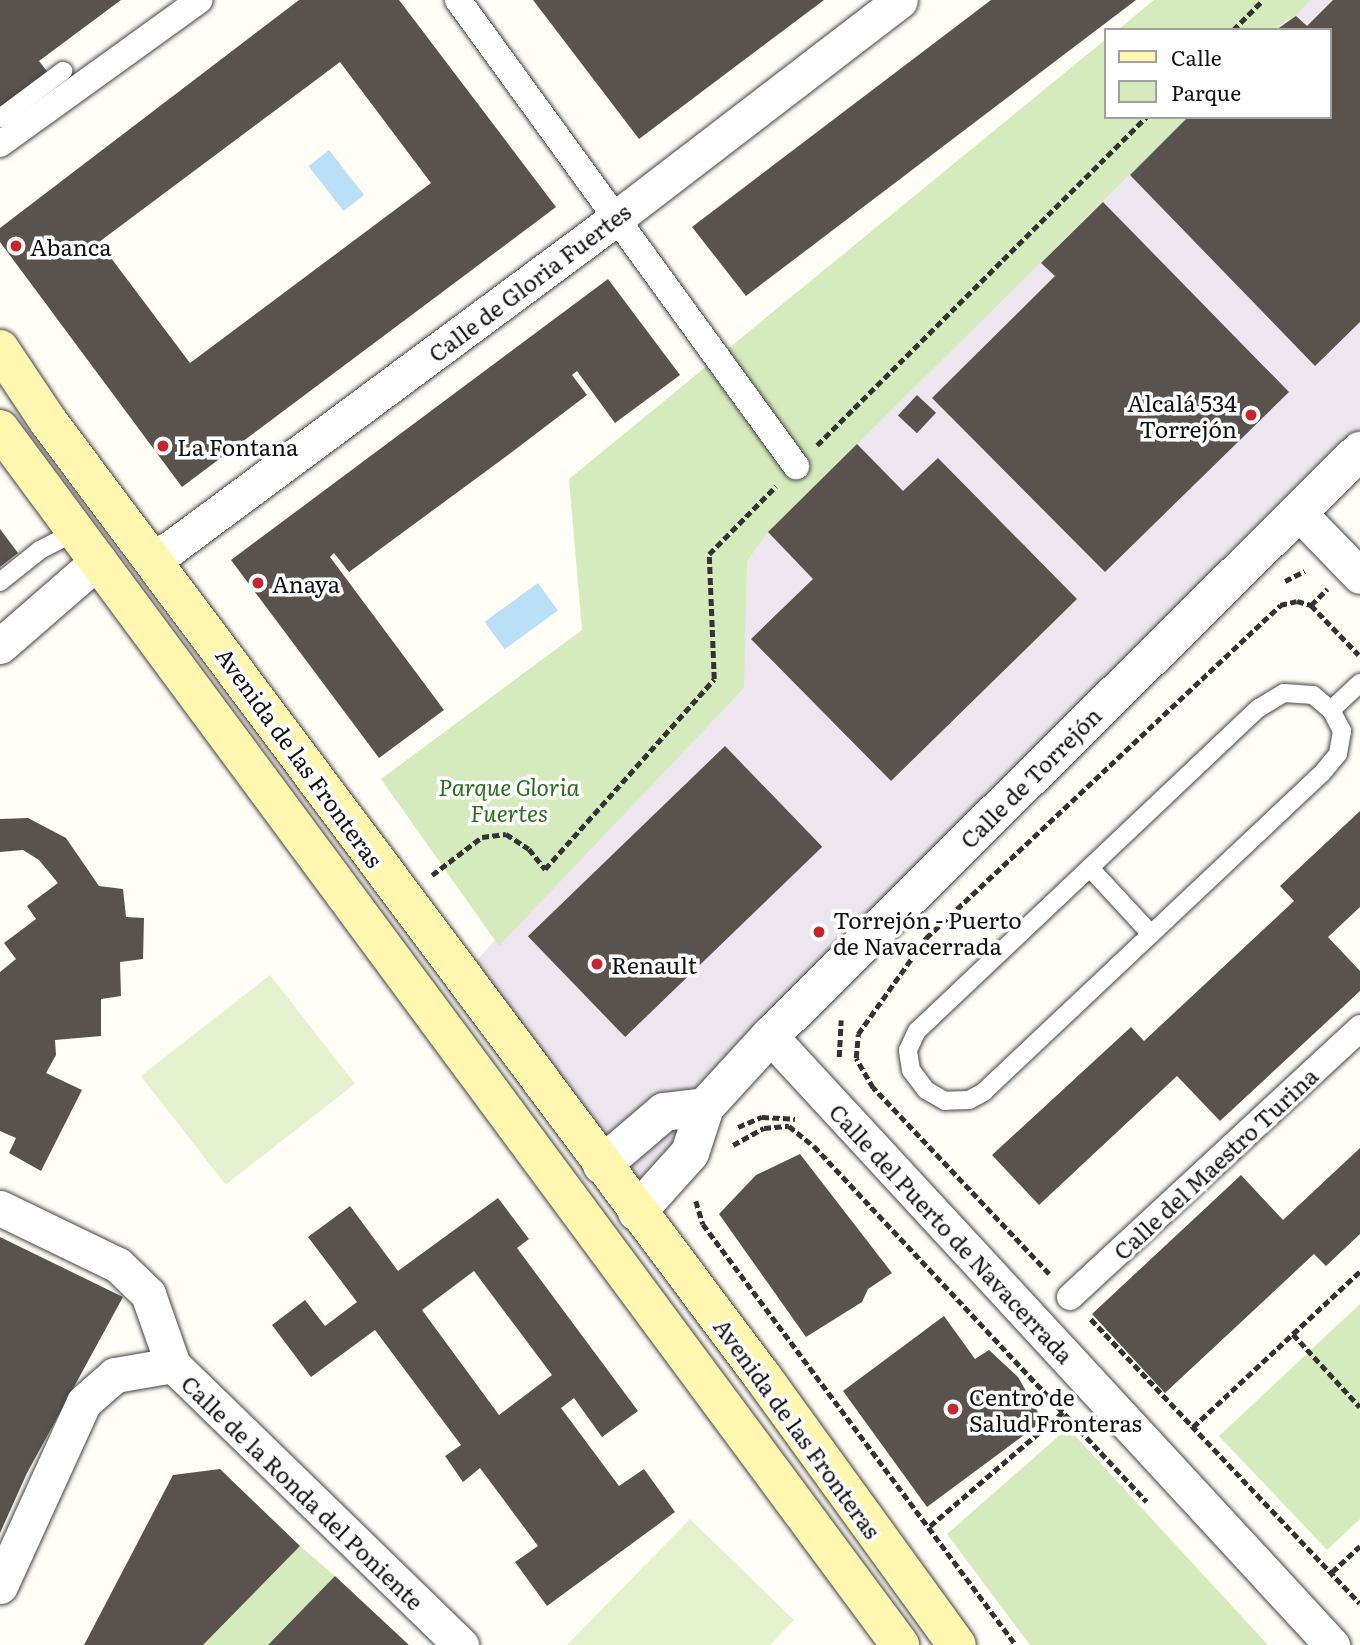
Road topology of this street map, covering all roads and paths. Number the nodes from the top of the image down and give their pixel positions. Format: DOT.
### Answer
graph roads {
  1 [pos="200,0"];
  2 [pos="458,0"];
  3 [pos="900,0"];
  4 [pos="1263,0"];
  5 [pos="1236,28"];
  6 [pos="63,71"];
  7 [pos="0,118"];
  8 [pos="1144,119"];
  9 [pos="0,144"];
  10 [pos="615,219"];
  11 [pos="0,349"];
  12 [pos="0,429"];
  13 [pos="1360,451"];
  14 [pos="796,466"];
  15 [pos="1298,512"];
  16 [pos="88,546"];
  17 [pos="152,557"];
  18 [pos="1351,566"];
  19 [pos="0,582"];
  20 [pos="1282,583"];
  21 [pos="0,646"];
  22 [pos="1360,656"];
  23 [pos="1360,683"];
  24 [pos="1331,710"];
  25 [pos="1093,769"];
  26 [pos="1090,868"];
  27 [pos="428,878"];
  28 [pos="1151,934"];
  29 [pos="904,955"];
  30 [pos="849,1010"];
  31 [pos="1360,1028"];
  32 [pos="771,1036"];
  33 [pos="832,1102"];
  34 [pos="709,1103"];
  35 [pos="725,1154"];
  36 [pos="602,1165"];
  37 [pos="700,1191"];
  38 [pos="581,1200"];
  39 [pos="0,1208"];
  40 [pos="637,1212"];
  41 [pos="1360,1271"];
  42 [pos="1070,1297"];
  43 [pos="1293,1334"];
  44 [pos="173,1365"];
  45 [pos="1360,1407"];
  46 [pos="1063,1412"];
  47 [pos="1193,1427"];
  48 [pos="1148,1503"];
  49 [pos="930,1526"];
  50 [pos="1360,1546"];
  51 [pos="1332,1572"];
  52 [pos="0,1586"];
  53 [pos="1360,1603"];
  54 [pos="897,1644"];
  55 [pos="461,1645"];
  56 [pos="957,1645"];
  57 [pos="1016,1645"];
  58 [pos="1332,1645"];
  1 -- 9 [label="street"];
  2 -- 10 [label="street"];
  3 -- 10 [label="street, Calle de Gloria Fuertes"];
  4 -- 5 [label="path"];
  6 -- 7 [label="lane"];
  8 -- 14 [label="path"];
  10 -- 14 [label="street"];
  10 -- 17 [label="street, Calle de Gloria Fuertes"];
  11 -- 17 [label="main road, Avenida de las Fronteras"];
  12 -- 16 [label="main road, Avenida de las Fronteras"];
  13 -- 15 [label="street, Calle de Torrejón"];
  14 -- 27 [label="path"];
  15 -- 18 [label="street"];
  15 -- 32 [label="street, Calle de Torrejón"];
  16 -- 19 [label="lane"];
  16 -- 21 [label="street"];
  16 -- 38 [label="main road, Avenida de las Fronteras"];
  17 -- 36 [label="main road, Avenida de las Fronteras"];
  18 -- 20 [label="path"];
  22 -- 42 [label="path"];
  23 -- 24 [label="lane"];
  24 -- 26 [label="lane"];
  24 -- 28 [label="lane"];
  25 -- 29 [label="path"];
  26 -- 28 [label="lane"];
  26 -- 28 [label="lane"];
  30 -- 33 [label="path"];
  31 -- 42 [label="street, Calle del Maestro Turina"];
  32 -- 33 [label="street, Calle del Puerto de Navacerrada"];
  32 -- 34 [label="street, Calle de Torrejón"];
  33 -- 34 [label="path"];
  33 -- 58 [label="street, Calle del Puerto de Navacerrada"];
  34 -- 36 [label="street"];
  34 -- 40 [label="street, Calle de Torrejón"];
  35 -- 46 [label="path"];
  36 -- 38 [label="main road"];
  36 -- 40 [label="main road, Avenida de las Fronteras"];
  37 -- 49 [label="path"];
  38 -- 40 [label="main road"];
  38 -- 54 [label="main road, Avenida de las Fronteras"];
  39 -- 44 [label="street, Calle de la Ronda del Poniente"];
  40 -- 56 [label="main road, Avenida de las Fronteras"];
  41 -- 43 [label="path"];
  42 -- 47 [label="path"];
  43 -- 45 [label="path"];
  43 -- 47 [label="path"];
  44 -- 52 [label="street"];
  44 -- 55 [label="street, Calle de la Ronda del Poniente"];
  46 -- 48 [label="path"];
  46 -- 49 [label="path"];
  47 -- 51 [label="path"];
  49 -- 57 [label="path"];
  50 -- 51 [label="path"];
  51 -- 53 [label="path"];
}
